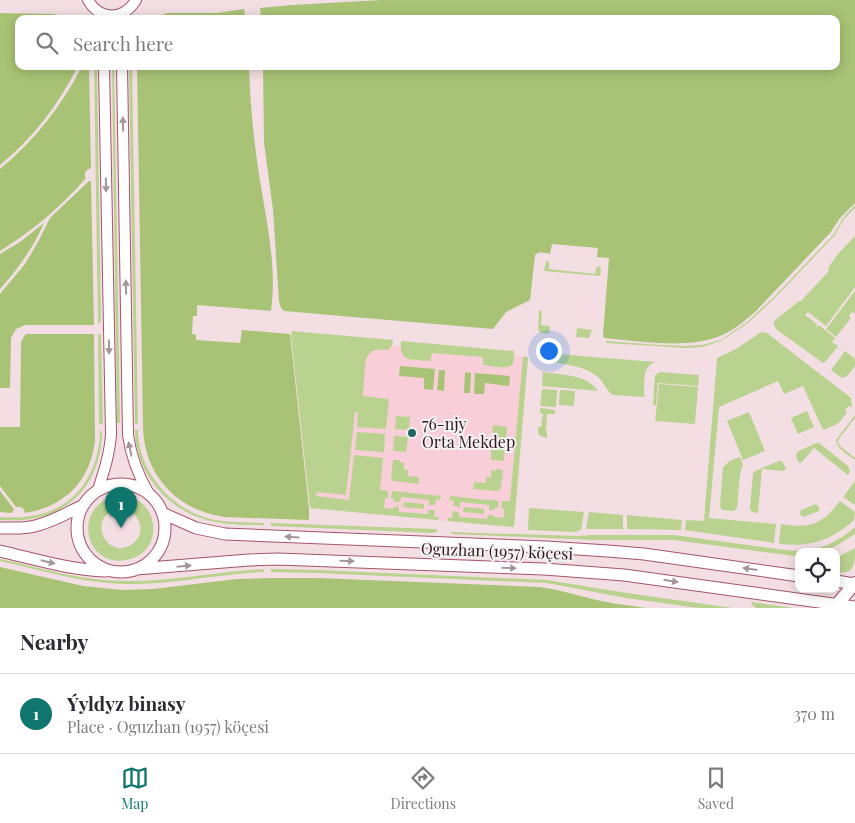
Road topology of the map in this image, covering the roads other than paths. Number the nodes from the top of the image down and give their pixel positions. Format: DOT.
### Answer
graph roads {
  1 [pos="88,0"];
  2 [pos="136,0"];
  3 [pos="98,14"];
  4 [pos="126,14"];
  5 [pos="104,70"];
  6 [pos="122,70"];
  7 [pos="98,490"];
  8 [pos="149,494"];
  9 [pos="82,506"];
  10 [pos="162,512"];
  11 [pos="0,528"];
  12 [pos="0,551"];
  13 [pos="136,569"];
  14 [pos="113,571"];
  15 [pos="795,575"];
  16 [pos="840,582"];
  17 [pos="855,584"];
  18 [pos="835,606"];
  19 [pos="855,607"];
  1 -- 3 [label="street"];
  2 -- 4 [label="street"];
  5 -- 7 [label="street, one-way"];
  8 -- 6 [label="street, one-way"];
  7 -- 8 [label="main road"];
  7 -- 9 [label="main road"];
  8 -- 10 [label="main road, Oguzhan (1957) köçesi"];
  9 -- 11 [label="main road"];
  9 -- 14 [label="main road"];
  10 -- 13 [label="main road"];
  15 -- 10 [label="main road, Oguzhan (1957) köçesi, one-way"];
  12 -- 14 [label="main road, Oguzhan (1957) köçesi, one-way"];
  13 -- 14 [label="main road, Oguzhan (1957) köçesi"];
  13 -- 18 [label="main road, Oguzhan (1957) köçesi, one-way"];
  16 -- 17 [label="main road"];
  17 -- 18 [label="main road"];
  18 -- 19 [label="main road, Oguzhan (1957) köçesi"];
}
